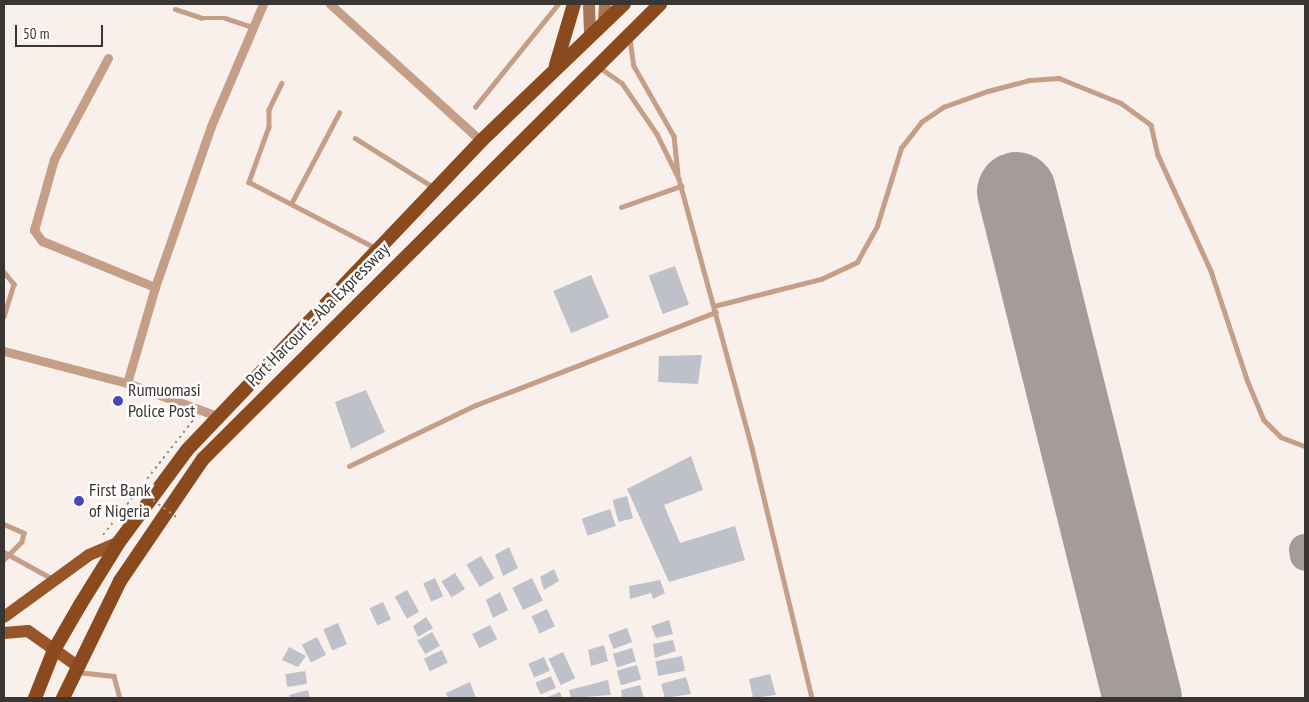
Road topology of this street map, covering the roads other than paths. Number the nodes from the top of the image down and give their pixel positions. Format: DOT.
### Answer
graph roads {
  1 [pos="263,4"];
  2 [pos="330,4"];
  3 [pos="558,4"];
  4 [pos="574,4"];
  5 [pos="589,4"];
  6 [pos="605,4"];
  7 [pos="624,4"];
  8 [pos="660,4"];
  9 [pos="175,9"];
  10 [pos="604,22"];
  11 [pos="252,27"];
  12 [pos="629,32"];
  13 [pos="590,35"];
  14 [pos="108,58"];
  15 [pos="596,66"];
  16 [pos="554,70"];
  17 [pos="282,83"];
  18 [pos="475,107"];
  19 [pos="339,113"];
  20 [pos="355,138"];
  21 [pos="481,141"];
  22 [pos="679,179"];
  23 [pos="681,186"];
  24 [pos="436,189"];
  25 [pos="292,202"];
  26 [pos="621,207"];
  27 [pos="380,250"];
  28 [pos="4,272"];
  29 [pos="155,287"];
  30 [pos="714,306"];
  31 [pos="716,312"];
  32 [pos="4,317"];
  33 [pos="4,351"];
  34 [pos="127,383"];
  35 [pos="217,416"];
  36 [pos="1305,446"];
  37 [pos="349,466"];
  38 [pos="4,524"];
  39 [pos="119,542"];
  40 [pos="4,552"];
  41 [pos="10,554"];
  42 [pos="4,560"];
  43 [pos="53,579"];
  44 [pos="4,617"];
  45 [pos="4,633"];
  46 [pos="54,650"];
  47 [pos="75,668"];
  48 [pos="35,698"];
  49 [pos="63,698"];
  50 [pos="120,698"];
  51 [pos="812,698"];
  1 -- 11 [label="street"];
  2 -- 21 [label="street"];
  3 -- 18 [label="lane"];
  4 -- 16 [label="highway"];
  5 -- 13 [label="main road"];
  6 -- 10 [label="main road"];
  7 -- 10 [label="highway, Port Harcourt - Aba Expressway"];
  8 -- 12 [label="highway, Port Harcourt - Aba Expressway"];
  9 -- 11 [label="lane"];
  10 -- 13 [label="highway, Port Harcourt - Aba Expressway"];
  11 -- 29 [label="street"];
  12 -- 15 [label="highway, Port Harcourt - Aba Expressway"];
  12 -- 22 [label="lane"];
  13 -- 16 [label="highway, Port Harcourt - Aba Expressway"];
  14 -- 29 [label="street"];
  15 -- 22 [label="lane"];
  15 -- 47 [label="highway, Port Harcourt - Aba Expressway"];
  16 -- 21 [label="highway, Port Harcourt - Aba Expressway"];
  17 -- 25 [label="lane"];
  19 -- 25 [label="lane"];
  20 -- 24 [label="lane"];
  21 -- 24 [label="highway, Port Harcourt - Aba Expressway"];
  22 -- 23 [label="lane"];
  23 -- 26 [label="lane"];
  23 -- 30 [label="lane"];
  24 -- 27 [label="highway, Port Harcourt - Aba Expressway"];
  25 -- 27 [label="lane"];
  27 -- 35 [label="highway, Port Harcourt - Aba Expressway"];
  28 -- 32 [label="lane"];
  29 -- 34 [label="street"];
  30 -- 31 [label="lane"];
  30 -- 36 [label="lane"];
  31 -- 37 [label="lane"];
  31 -- 51 [label="lane"];
  33 -- 34 [label="street"];
  34 -- 35 [label="street"];
  35 -- 39 [label="highway, Port Harcourt - Aba Expressway"];
  38 -- 41 [label="lane"];
  39 -- 43 [label="main road"];
  39 -- 46 [label="highway, Port Harcourt - Aba Expressway"];
  40 -- 41 [label="lane"];
  41 -- 42 [label="lane"];
  41 -- 43 [label="lane"];
  43 -- 44 [label="main road"];
  45 -- 46 [label="main road"];
  46 -- 47 [label="main road"];
  46 -- 48 [label="highway, Port Harcourt - Aba Expressway"];
  47 -- 49 [label="highway, Port Harcourt - Aba Expressway"];
  47 -- 50 [label="lane"];
}
